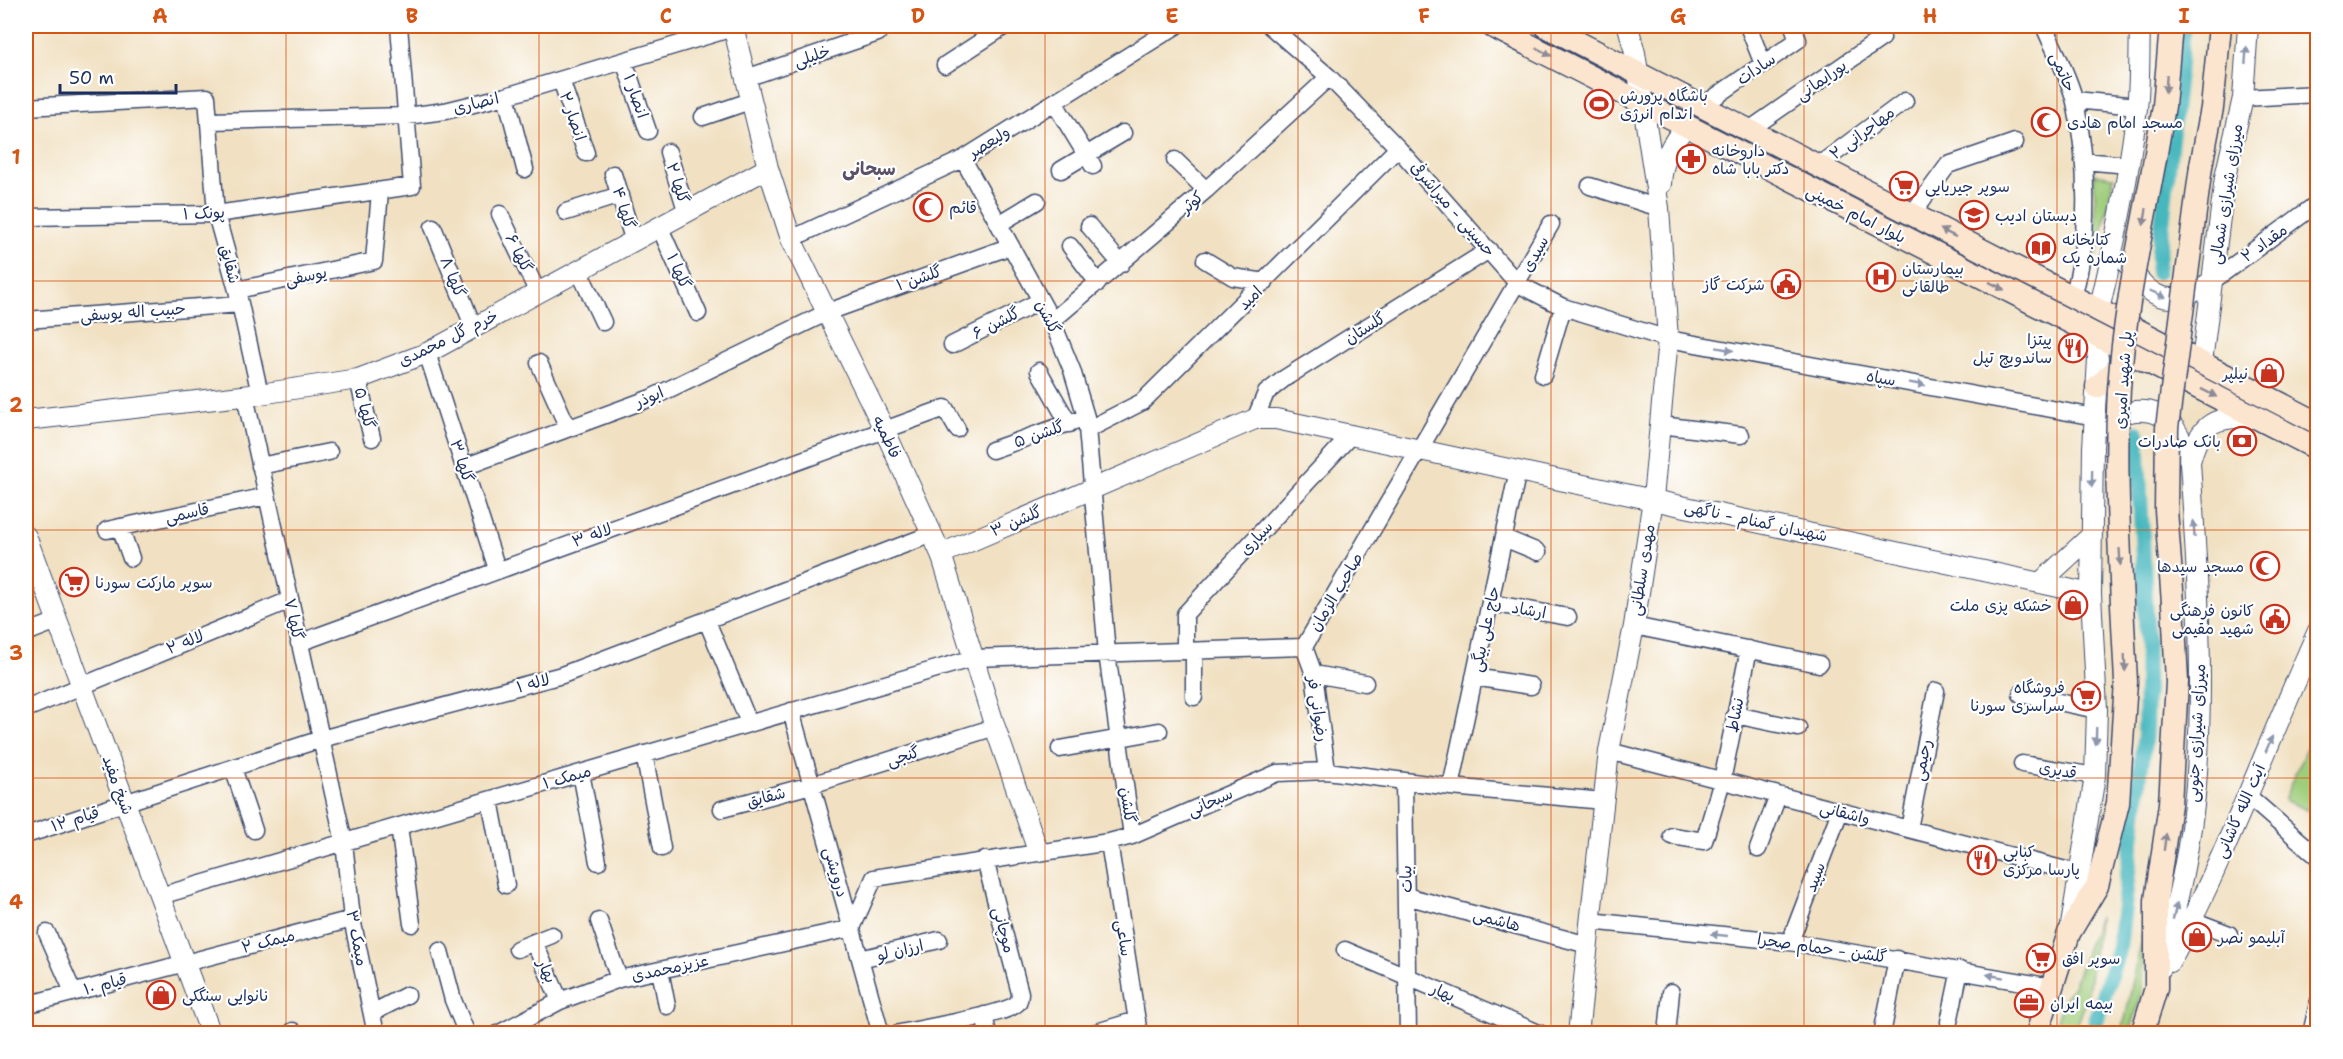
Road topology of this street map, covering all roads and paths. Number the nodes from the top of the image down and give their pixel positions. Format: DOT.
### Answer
graph roads {
  1 [pos="399,26"];
  2 [pos="1005,26"];
  3 [pos="1176,26"];
  4 [pos="1270,26"];
  5 [pos="1492,26"];
  6 [pos="1546,26"];
  7 [pos="1628,26"];
  8 [pos="1748,26"];
  9 [pos="1793,26"];
  10 [pos="1879,26"];
  11 [pos="2044,26"];
  12 [pos="2140,26"];
  13 [pos="2171,26"];
  14 [pos="2220,26"];
  15 [pos="2248,26"];
  16 [pos="733,27"];
  17 [pos="878,33"];
  18 [pos="624,61"];
  19 [pos="1762,64"];
  20 [pos="945,65"];
  21 [pos="1638,73"];
  22 [pos="1329,77"];
  23 [pos="746,78"];
  24 [pos="561,80"];
  25 [pos="2318,94"];
  26 [pos="506,96"];
  27 [pos="2243,98"];
  28 [pos="2074,100"];
  29 [pos="750,101"];
  30 [pos="1905,101"];
  31 [pos="1054,102"];
  32 [pos="1643,104"];
  33 [pos="1702,106"];
  34 [pos="2137,106"];
  35 [pos="26,107"];
  36 [pos="407,116"];
  37 [pos="703,117"];
  38 [pos="209,121"];
  39 [pos="1687,126"];
  40 [pos="1749,130"];
  41 [pos="648,131"];
  42 [pos="1123,133"];
  43 [pos="2015,142"];
  44 [pos="1398,148"];
  45 [pos="668,152"];
  46 [pos="586,153"];
  47 [pos="963,159"];
  48 [pos="1090,160"];
  49 [pos="1175,160"];
  50 [pos="2084,161"];
  51 [pos="1819,165"];
  52 [pos="2129,165"];
  53 [pos="525,168"];
  54 [pos="768,168"];
  55 [pos="1061,170"];
  56 [pos="613,174"];
  57 [pos="1590,186"];
  58 [pos="1206,190"];
  59 [pos="380,192"];
  60 [pos="620,195"];
  61 [pos="1037,201"];
  62 [pos="2318,203"];
  63 [pos="1659,208"];
  64 [pos="566,212"];
  65 [pos="687,213"];
  66 [pos="216,214"];
  67 [pos="500,214"];
  68 [pos="1912,214"];
  69 [pos="26,217"];
  70 [pos="999,224"];
  71 [pos="1551,224"];
  72 [pos="1089,226"];
  73 [pos="433,227"];
  74 [pos="660,228"];
  75 [pos="2118,230"];
  76 [pos="791,239"];
  77 [pos="634,242"];
  78 [pos="1011,246"];
  79 [pos="1070,246"];
  80 [pos="1490,250"];
  81 [pos="1205,260"];
  82 [pos="1121,264"];
  83 [pos="579,271"];
  84 [pos="1265,282"];
  85 [pos="2211,282"];
  86 [pos="1098,283"];
  87 [pos="1518,284"];
  88 [pos="538,293"];
  89 [pos="239,297"];
  90 [pos="2073,297"];
  91 [pos="1040,301"];
  92 [pos="1563,307"];
  93 [pos="2099,310"];
  94 [pos="828,312"];
  95 [pos="698,313"];
  96 [pos="26,320"];
  97 [pos="1052,321"];
  98 [pos="603,322"];
  99 [pos="474,327"];
  100 [pos="2094,336"];
  101 [pos="1668,339"];
  102 [pos="952,345"];
  103 [pos="2168,345"];
  104 [pos="427,353"];
  105 [pos="2133,355"];
  106 [pos="2202,362"];
  107 [pos="539,363"];
  108 [pos="1039,370"];
  109 [pos="1543,375"];
  110 [pos="358,379"];
  111 [pos="2097,387"];
  112 [pos="252,395"];
  113 [pos="2095,417"];
  114 [pos="2259,418"];
  115 [pos="1255,419"];
  116 [pos="26,420"];
  117 [pos="1069,423"];
  118 [pos="2318,423"];
  119 [pos="1087,424"];
  120 [pos="1661,424"];
  121 [pos="568,428"];
  122 [pos="957,429"];
  123 [pos="885,431"];
  124 [pos="1352,434"];
  125 [pos="1741,435"];
  126 [pos="372,438"];
  127 [pos="2093,448"];
  128 [pos="1421,449"];
  129 [pos="2318,449"];
  130 [pos="993,450"];
  131 [pos="329,452"];
  132 [pos="2190,462"];
  133 [pos="260,466"];
  134 [pos="464,467"];
  135 [pos="1518,470"];
  136 [pos="1092,489"];
  137 [pos="267,496"];
  138 [pos="1653,499"];
  139 [pos="932,534"];
  140 [pos="2092,535"];
  141 [pos="26,536"];
  142 [pos="1504,538"];
  143 [pos="1538,552"];
  144 [pos="940,554"];
  145 [pos="131,558"];
  146 [pos="30,559"];
  147 [pos="497,569"];
  148 [pos="2040,583"];
  149 [pos="2091,594"];
  150 [pos="290,600"];
  151 [pos="1490,603"];
  152 [pos="2173,603"];
  153 [pos="1568,616"];
  154 [pos="57,621"];
  155 [pos="707,621"];
  156 [pos="1634,626"];
  157 [pos="2318,631"];
  158 [pos="26,633"];
  159 [pos="299,643"];
  160 [pos="1304,647"];
  161 [pos="1749,649"];
  162 [pos="1190,651"];
  163 [pos="1107,653"];
  164 [pos="974,658"];
  165 [pos="1819,664"];
  166 [pos="1314,674"];
  167 [pos="1474,677"];
  168 [pos="1365,683"];
  169 [pos="81,685"];
  170 [pos="1531,686"];
  171 [pos="1936,691"];
  172 [pos="2021,694"];
  173 [pos="1194,697"];
  174 [pos="26,709"];
  175 [pos="2097,710"];
  176 [pos="791,711"];
  177 [pos="1736,715"];
  178 [pos="747,718"];
  179 [pos="995,727"];
  180 [pos="1798,728"];
  181 [pos="1159,731"];
  182 [pos="1119,738"];
  183 [pos="321,739"];
  184 [pos="1060,749"];
  185 [pos="1609,752"];
  186 [pos="644,754"];
  187 [pos="2022,764"];
  188 [pos="233,768"];
  189 [pos="1327,771"];
  190 [pos="581,773"];
  191 [pos="2095,776"];
  192 [pos="1404,781"];
  193 [pos="1722,782"];
  194 [pos="811,785"];
  195 [pos="1451,787"];
  196 [pos="1778,795"];
  197 [pos="2248,796"];
  198 [pos="490,800"];
  199 [pos="1603,801"];
  200 [pos="125,802"];
  201 [pos="722,809"];
  202 [pos="1840,811"];
  203 [pos="399,826"];
  204 [pos="1909,829"];
  205 [pos="254,830"];
  206 [pos="26,835"];
  207 [pos="1132,836"];
  208 [pos="1672,837"];
  209 [pos="344,842"];
  210 [pos="1109,842"];
  211 [pos="662,848"];
  212 [pos="1758,849"];
  213 [pos="1038,851"];
  214 [pos="2318,857"];
  215 [pos="986,860"];
  216 [pos="598,862"];
  217 [pos="2081,874"];
  218 [pos="506,885"];
  219 [pos="160,896"];
  220 [pos="1406,896"];
  221 [pos="352,920"];
  222 [pos="2192,920"];
  223 [pos="599,921"];
  224 [pos="1590,921"];
  225 [pos="412,924"];
  226 [pos="852,928"];
  227 [pos="47,933"];
  228 [pos="2069,933"];
  229 [pos="552,934"];
  230 [pos="2229,934"];
  231 [pos="939,940"];
  232 [pos="534,942"];
  233 [pos="1790,942"];
  234 [pos="1588,945"];
  235 [pos="517,949"];
  236 [pos="1345,950"];
  237 [pos="440,951"];
  238 [pos="860,959"];
  239 [pos="1897,959"];
  240 [pos="184,962"];
  241 [pos="660,970"];
  242 [pos="1960,970"];
  243 [pos="1408,977"];
  244 [pos="619,979"];
  245 [pos="2052,987"];
  246 [pos="2156,988"];
  247 [pos="73,992"];
  248 [pos="1671,992"];
  249 [pos="407,995"];
  250 [pos="560,1001"];
  251 [pos="2318,1003"];
  252 [pos="26,1005"];
  253 [pos="667,1006"];
  254 [pos="372,1013"];
  255 [pos="984,1015"];
  256 [pos="1949,1022"];
  257 [pos="1138,1027"];
  258 [pos="2312,1033"];
  259 [pos="211,1034"];
  260 [pos="376,1034"];
  261 [pos="468,1034"];
  262 [pos="498,1034"];
  263 [pos="881,1034"];
  264 [pos="896,1034"];
  265 [pos="988,1034"];
  266 [pos="1090,1034"];
  267 [pos="1408,1034"];
  268 [pos="1542,1034"];
  269 [pos="1578,1034"];
  270 [pos="1667,1034"];
  271 [pos="1882,1034"];
  272 [pos="2037,1034"];
  273 [pos="2142,1034"];
  1 -- 36 [label="street"];
  2 -- 20 [label="street"];
  3 -- 31 [label="street, ولیعصر"];
  4 -- 22 [label="street, حسینی - میراشرفی"];
  5 -- 32 [label="main road, بلوار امام خمینی, one-way"];
  6 -- 21 [label="main road, بلوار امام خمینی"];
  7 -- 21 [label="street, مهدی سلطانی"];
  8 -- 19 [label="street"];
  9 -- 19 [label="street, سادات"];
  10 -- 40 [label="street, پورایمانی"];
  11 -- 28 [label="street, حاتمی"];
  12 -- 34 [label="street"];
  13 -- 228 [label="main road, پل شهید امیری, one-way, bridge"];
  14 -- 152 [label="main road, میرزای شیرازی شمالی, bridge"];
  27 -- 15 [label="street, میرزای شیرازی شمالی, one-way"];
  16 -- 18 [label="street, انصاری"];
  16 -- 23 [label="street, فاطمیه"];
  17 -- 23 [label="street, خلیلی"];
  18 -- 24 [label="street, انصاری"];
  18 -- 41 [label="street, انصار ۱"];
  19 -- 33 [label="street, سادات"];
  21 -- 32 [label="street, مهدی سلطانی"];
  21 -- 33 [label="main road, بلوار امام خمینی"];
  22 -- 44 [label="street, حسینی - میراشرفی"];
  22 -- 58 [label="street, کوثر"];
  23 -- 29 [label="street, فاطمیه"];
  24 -- 26 [label="street, انصاری"];
  24 -- 46 [label="street, انصار ۲"];
  25 -- 27 [label="street"];
  26 -- 36 [label="street, انصاری"];
  26 -- 53 [label="street"];
  27 -- 85 [label="street, میرزای شیرازی شمالی"];
  28 -- 34 [label="street"];
  28 -- 50 [label="street, حاتمی"];
  29 -- 37 [label="street"];
  29 -- 54 [label="street, فاطمیه"];
  30 -- 51 [label="street, مهاجرانی ۲"];
  31 -- 47 [label="street, ولیعصر"];
  31 -- 48 [label="street"];
  32 -- 39 [label="main road, بلوار امام خمینی"];
  32 -- 63 [label="street, مهدی سلطانی"];
  33 -- 40 [label="main road, بلوار امام خمینی"];
  34 -- 52 [label="street"];
  35 -- 38 [label="street, شقایق"];
  36 -- 38 [label="street, انصاری"];
  36 -- 59 [label="street, پونک ۱"];
  38 -- 66 [label="street, شقایق"];
  39 -- 63 [label="street"];
  39 -- 100 [label="main road, بلوار امام خمینی, one-way"];
  40 -- 51 [label="main road, بلوار امام خمینی"];
  42 -- 48 [label="street"];
  43 -- 68 [label="street"];
  44 -- 80 [label="street, حسینی - میراشرفی"];
  44 -- 84 [label="street, امید"];
  45 -- 65 [label="street, گلها ۲"];
  47 -- 70 [label="street, گلشن"];
  47 -- 76 [label="street, ولیعصر"];
  48 -- 55 [label="street"];
  49 -- 58 [label="street"];
  50 -- 52 [label="street"];
  50 -- 90 [label="street, حاتمی"];
  51 -- 68 [label="main road, بلوار امام خمینی"];
  52 -- 75 [label="street"];
  54 -- 65 [label="street, خرم گل محمدی"];
  54 -- 76 [label="street, فاطمیه"];
  56 -- 60 [label="street, گلها ۴"];
  57 -- 63 [label="street"];
  58 -- 82 [label="street, کوثر"];
  59 -- 66 [label="street, پونک ۱"];
  59 -- 89 [label="street, یوسفی"];
  60 -- 64 [label="street"];
  60 -- 77 [label="street, گلها ۴"];
  61 -- 70 [label="street"];
  62 -- 85 [label="street, مقداد ۲"];
  63 -- 101 [label="street, مهدی سلطانی"];
  65 -- 74 [label="street, خرم گل محمدی"];
  66 -- 69 [label="street, پونک ۱"];
  66 -- 89 [label="street, شقایق"];
  67 -- 88 [label="street, گلها ۶"];
  90 -- 68 [label="main road, بلوار امام خمینی, one-way"];
  70 -- 78 [label="street, گلشن"];
  71 -- 87 [label="street, سیدی"];
  72 -- 82 [label="street"];
  73 -- 99 [label="street, گلها ۸"];
  74 -- 77 [label="street, خرم گل محمدی"];
  74 -- 95 [label="street, گلها ۱"];
  75 -- 85 [label="street, one-way"];
  75 -- 93 [label="street"];
  76 -- 94 [label="street, فاطمیه"];
  77 -- 83 [label="street, خرم گل محمدی"];
  78 -- 91 [label="street, گلشن"];
  78 -- 94 [label="street, گلشن ۱"];
  79 -- 86 [label="street"];
  80 -- 87 [label="street, حسینی - میراشرفی"];
  80 -- 115 [label="street, گلستان"];
  81 -- 84 [label="street"];
  82 -- 86 [label="street, کوثر"];
  83 -- 88 [label="street, خرم گل محمدی"];
  83 -- 98 [label="street"];
  84 -- 119 [label="street, امید"];
  85 -- 106 [label="street, میرزای شیرازی شمالی"];
  86 -- 97 [label="street, کوثر"];
  87 -- 92 [label="street, حسینی - میراشرفی"];
  87 -- 128 [label="street, صاحب الزمان"];
  88 -- 99 [label="street, خرم گل محمدی"];
  89 -- 96 [label="street, حبیب اله یوسفی"];
  89 -- 112 [label="street, شقایق"];
  90 -- 93 [label="main road, بلوار امام خمینی"];
  91 -- 97 [label="street, گلشن"];
  91 -- 102 [label="street, گلشن ۶"];
  92 -- 101 [label="street, حسینی - میراشرفی"];
  92 -- 109 [label="street"];
  93 -- 103 [label="main road, بلوار امام خمینی"];
  94 -- 121 [label="street, ابوذر"];
  94 -- 123 [label="street, فاطمیه"];
  97 -- 119 [label="street, گلشن"];
  99 -- 104 [label="street, خرم گل محمدی"];
  100 -- 105 [label="main road, بلوار امام خمینی"];
  100 -- 111 [label="street"];
  101 -- 113 [label="street, سپاه, one-way"];
  101 -- 120 [label="street, مهدی سلطانی"];
  103 -- 105 [label="main road"];
  103 -- 106 [label="main road, بلوار امام خمینی"];
  104 -- 110 [label="street, خرم گل محمدی"];
  104 -- 134 [label="street, گلها ۳"];
  105 -- 111 [label="main road"];
  105 -- 114 [label="main road, بلوار امام خمینی, one-way"];
  106 -- 118 [label="main road, بلوار امام خمینی"];
  107 -- 121 [label="street"];
  108 -- 117 [label="street"];
  110 -- 112 [label="street, خرم گل محمدی"];
  110 -- 126 [label="street, گلها ۵"];
  111 -- 113 [label="street"];
  112 -- 116 [label="street, خرم گل محمدی"];
  112 -- 133 [label="street, گلها ۷"];
  113 -- 127 [label="street"];
  114 -- 129 [label="main road, بلوار امام خمینی"];
  114 -- 132 [label="street, میرزای شیرازی جنوبی"];
  115 -- 124 [label="street"];
  115 -- 136 [label="street"];
  117 -- 119 [label="street, گلشن ۵"];
  117 -- 130 [label="street, گلشن ۵"];
  119 -- 136 [label="street, گلشن"];
  120 -- 125 [label="street"];
  120 -- 138 [label="street, مهدی سلطانی"];
  121 -- 134 [label="street, ابوذر"];
  122 -- 123 [label="street, لاله ۳"];
  123 -- 139 [label="street, فاطمیه"];
  123 -- 147 [label="street, لاله ۳"];
  124 -- 128 [label="street"];
  124 -- 162 [label="street, سیاری"];
  127 -- 132 [label="street"];
  127 -- 140 [label="street, one-way"];
  128 -- 135 [label="street, شهیدان گمنام - ناگهی"];
  128 -- 160 [label="street, صاحب الزمان"];
  131 -- 133 [label="street"];
  246 -- 132 [label="street, میرزای شیرازی جنوبی, one-way"];
  133 -- 137 [label="street, گلها ۷"];
  134 -- 147 [label="street, گلها ۳"];
  135 -- 138 [label="street, شهیدان گمنام - ناگهی"];
  135 -- 142 [label="street, حاج علی بیگی"];
  136 -- 144 [label="street, گلشن ۳"];
  136 -- 163 [label="street, گلشن"];
  137 -- 145 [label="street, قاسمی"];
  137 -- 150 [label="street, گلها ۷"];
  138 -- 148 [label="street, شهیدان گمنام - ناگهی"];
  138 -- 156 [label="street, مهدی سلطانی"];
  139 -- 144 [label="street, فاطمیه"];
  139 -- 155 [label="street, لاله ۱"];
  140 -- 148 [label="street"];
  140 -- 149 [label="street"];
  141 -- 146 [label="street, شیخ مفید"];
  142 -- 143 [label="street"];
  142 -- 151 [label="street, حاج علی بیگی"];
  144 -- 164 [label="street, فاطمیه"];
  146 -- 154 [label="street, شیخ مفید"];
  147 -- 159 [label="street, لاله ۳"];
  148 -- 149 [label="street, شهیدان گمنام - ناگهی"];
  149 -- 175 [label="street"];
  150 -- 159 [label="street, گلها ۷"];
  150 -- 169 [label="street, لاله ۲"];
  151 -- 153 [label="street, ارشاد"];
  151 -- 167 [label="street, حاج علی بیگی"];
  246 -- 152 [label="main road, میرزای شیرازی جنوبی, one-way"];
  154 -- 158 [label="street"];
  154 -- 169 [label="street, شیخ مفید"];
  155 -- 178 [label="street"];
  155 -- 183 [label="street, لاله ۱"];
  156 -- 161 [label="street"];
  156 -- 185 [label="street, مهدی سلطانی"];
  197 -- 157 [label="street, آیت الله کاشانی, one-way"];
  159 -- 183 [label="street, گلها ۷"];
  160 -- 162 [label="street, صاحب الزمان"];
  160 -- 166 [label="street, رضوانی فر"];
  161 -- 165 [label="street"];
  161 -- 177 [label="street, نشاط"];
  162 -- 163 [label="street, صاحب الزمان"];
  162 -- 173 [label="street, سیاری"];
  163 -- 164 [label="street, صاحب الزمان"];
  163 -- 182 [label="street, گلشن"];
  164 -- 176 [label="street, میمک ۱"];
  164 -- 179 [label="street, فاطمیه"];
  166 -- 168 [label="street"];
  166 -- 189 [label="street, رضوانی فر"];
  167 -- 170 [label="street"];
  167 -- 195 [label="street, حاج علی بیگی"];
  169 -- 174 [label="street, لاله ۲"];
  169 -- 200 [label="street, شیخ مفید"];
  171 -- 204 [label="street, رحیمی"];
  172 -- 175 [label="street"];
  175 -- 191 [label="street, one-way"];
  176 -- 186 [label="street, میمک ۱"];
  176 -- 194 [label="street, درویشی"];
  177 -- 180 [label="street"];
  177 -- 193 [label="street, نشاط"];
  179 -- 194 [label="street, گنجی"];
  179 -- 213 [label="street, فاطمیه"];
  181 -- 182 [label="street"];
  182 -- 184 [label="street"];
  182 -- 207 [label="street, گلشن"];
  183 -- 188 [label="street, لاله ۱"];
  183 -- 209 [label="street, گلها ۷"];
  185 -- 193 [label="street, واشقانی"];
  185 -- 199 [label="street, مهدی سلطانی"];
  186 -- 190 [label="street, میمک ۱"];
  186 -- 211 [label="street"];
  187 -- 191 [label="street, قدیری"];
  188 -- 200 [label="street, لاله ۱"];
  188 -- 205 [label="street"];
  189 -- 192 [label="street, سبحانی"];
  189 -- 207 [label="street, سبحانی"];
  190 -- 198 [label="street, میمک ۱"];
  190 -- 216 [label="street"];
  191 -- 217 [label="street"];
  192 -- 195 [label="street, سبحانی"];
  192 -- 220 [label="street, بیات"];
  193 -- 196 [label="street, واشقانی"];
  193 -- 208 [label="street, نشاط"];
  194 -- 201 [label="street, شقایق"];
  194 -- 226 [label="street, درویشی"];
  195 -- 199 [label="street, سبحانی"];
  196 -- 202 [label="street, واشقانی"];
  196 -- 212 [label="street"];
  197 -- 214 [label="street"];
  197 -- 222 [label="street, آیت الله کاشانی"];
  198 -- 203 [label="street, میمک ۱"];
  198 -- 218 [label="street"];
  199 -- 224 [label="street, مهدی سلطانی"];
  200 -- 206 [label="street, قیام ۱۲"];
  200 -- 219 [label="street, شیخ مفید"];
  202 -- 204 [label="street, واشقانی"];
  202 -- 233 [label="street, سپید"];
  203 -- 209 [label="street, میمک ۱"];
  203 -- 225 [label="street"];
  204 -- 217 [label="street, واشقانی"];
  207 -- 210 [label="street, سبحانی"];
  209 -- 219 [label="street, میمک ۱"];
  209 -- 221 [label="street, میمک ۳"];
  210 -- 213 [label="street, سبحانی"];
  210 -- 257 [label="street, ساعی"];
  213 -- 215 [label="street, سبحانی"];
  215 -- 226 [label="street, سبحانی"];
  215 -- 255 [label="street, موچانی"];
  217 -- 228 [label="street"];
  219 -- 240 [label="street, شیخ مفید"];
  220 -- 234 [label="street, هاشمی"];
  220 -- 243 [label="street, بیات"];
  221 -- 240 [label="street, میمک ۲"];
  221 -- 254 [label="street, میمک ۳"];
  222 -- 230 [label="street"];
  222 -- 246 [label="street, آیت الله کاشانی"];
  223 -- 244 [label="street"];
  233 -- 224 [label="street, گلشن - حمام صحرا, one-way"];
  224 -- 234 [label="street, مهدی سلطانی"];
  226 -- 238 [label="street, درویشی"];
  226 -- 241 [label="street, عزیزمحمدی"];
  227 -- 247 [label="street"];
  228 -- 245 [label="main road"];
  229 -- 232 [label="street, بهار"];
  231 -- 238 [label="street, ارزان لو"];
  232 -- 235 [label="street, بهار"];
  232 -- 250 [label="street, بهار"];
  233 -- 239 [label="street, گلشن - حمام صحرا"];
  234 -- 269 [label="street, مهدی سلطانی"];
  236 -- 243 [label="street, بهار"];
  237 -- 261 [label="street"];
  238 -- 263 [label="street, درویشی"];
  239 -- 242 [label="street, گلشن - حمام صحرا"];
  239 -- 271 [label="street"];
  240 -- 247 [label="street, قیام ۱۰"];
  240 -- 259 [label="street, شیخ مفید"];
  241 -- 244 [label="street, عزیزمحمدی"];
  241 -- 253 [label="street"];
  245 -- 242 [label="street, گلشن - حمام صحرا, one-way"];
  242 -- 256 [label="street"];
  243 -- 267 [label="street, بیات"];
  243 -- 268 [label="street, بهار"];
  244 -- 250 [label="street, عزیزمحمدی"];
  245 -- 272 [label="main road"];
  246 -- 273 [label="main road, میرزای شیرازی جنوبی"];
  247 -- 252 [label="street, قیام ۱۰"];
  248 -- 270 [label="street"];
  249 -- 254 [label="street"];
  250 -- 262 [label="street, عزیزمحمدی"];
  251 -- 258 [label="street"];
  254 -- 260 [label="street, میمک ۳"];
  255 -- 264 [label="street"];
  255 -- 265 [label="street"];
  257 -- 266 [label="street"];
}
